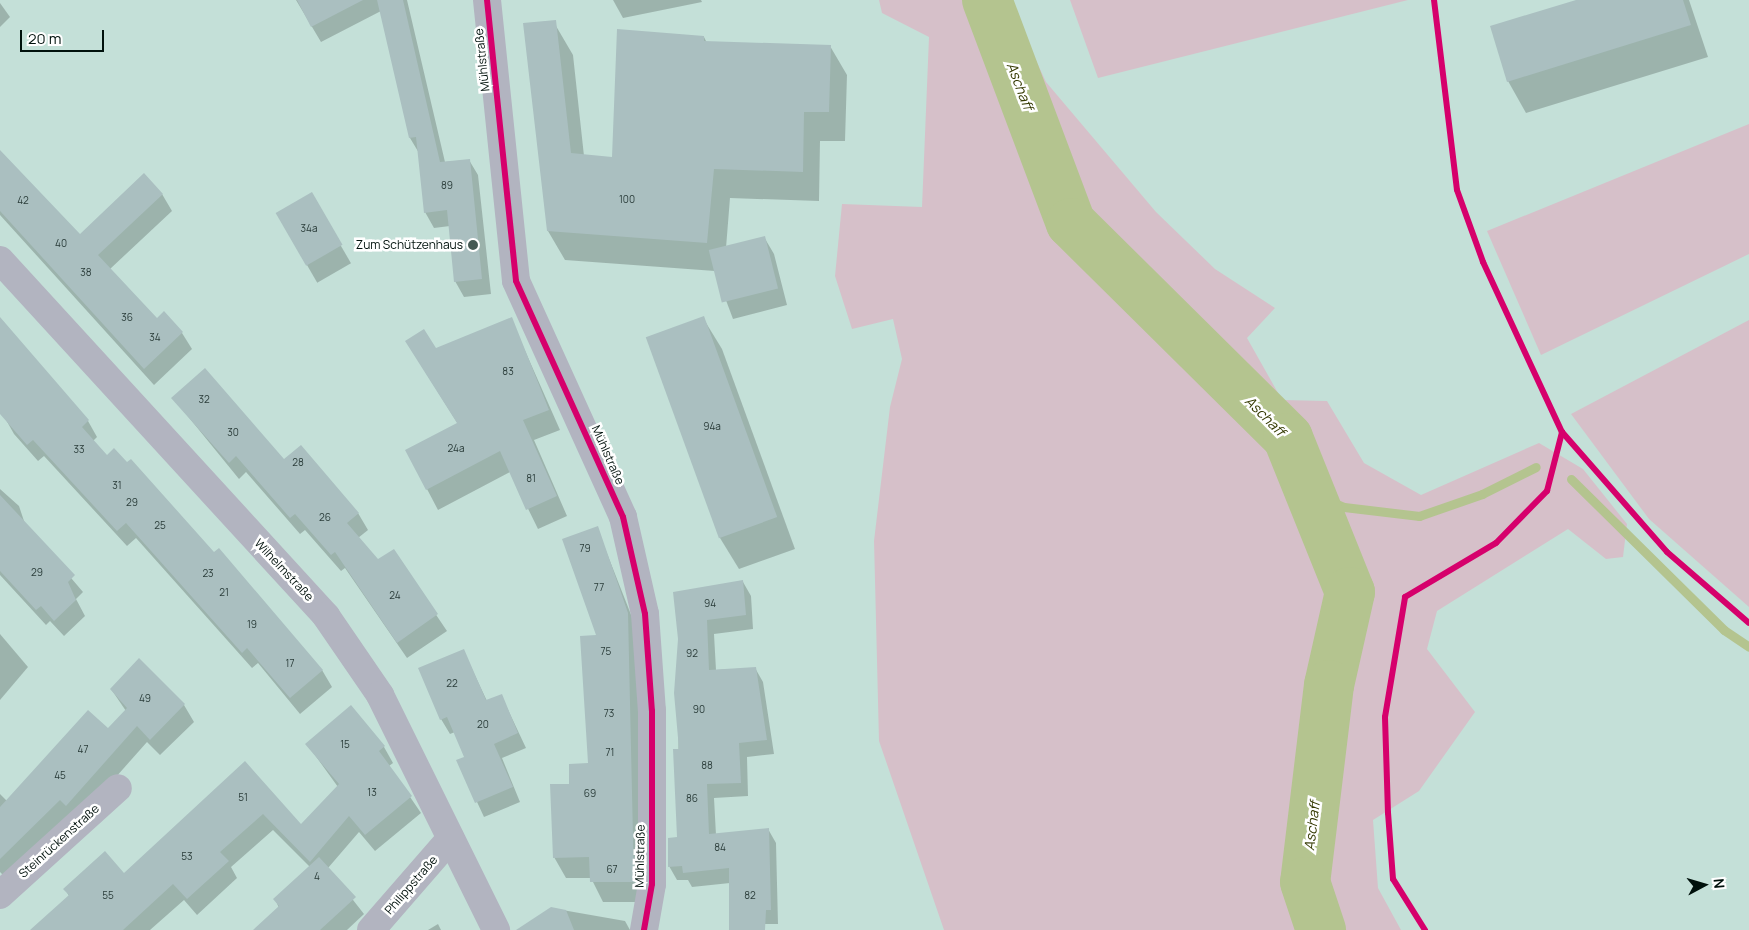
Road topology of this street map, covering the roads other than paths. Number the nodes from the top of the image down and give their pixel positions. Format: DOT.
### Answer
graph roads {
  1 [pos="487,0"];
  2 [pos="0,260"];
  3 [pos="118,788"];
  4 [pos="450,839"];
  5 [pos="0,895"];
  6 [pos="371,930"];
  7 [pos="496,930"];
  8 [pos="644,930"];
  1 -- 8 [label="street, Mühlstraße"];
  2 -- 4 [label="street, Wilhelmstraße"];
  3 -- 5 [label="street, Steinrückenstraße"];
  4 -- 6 [label="street, Philippstraße"];
  4 -- 7 [label="street, Wilhelmstraße"];
}
